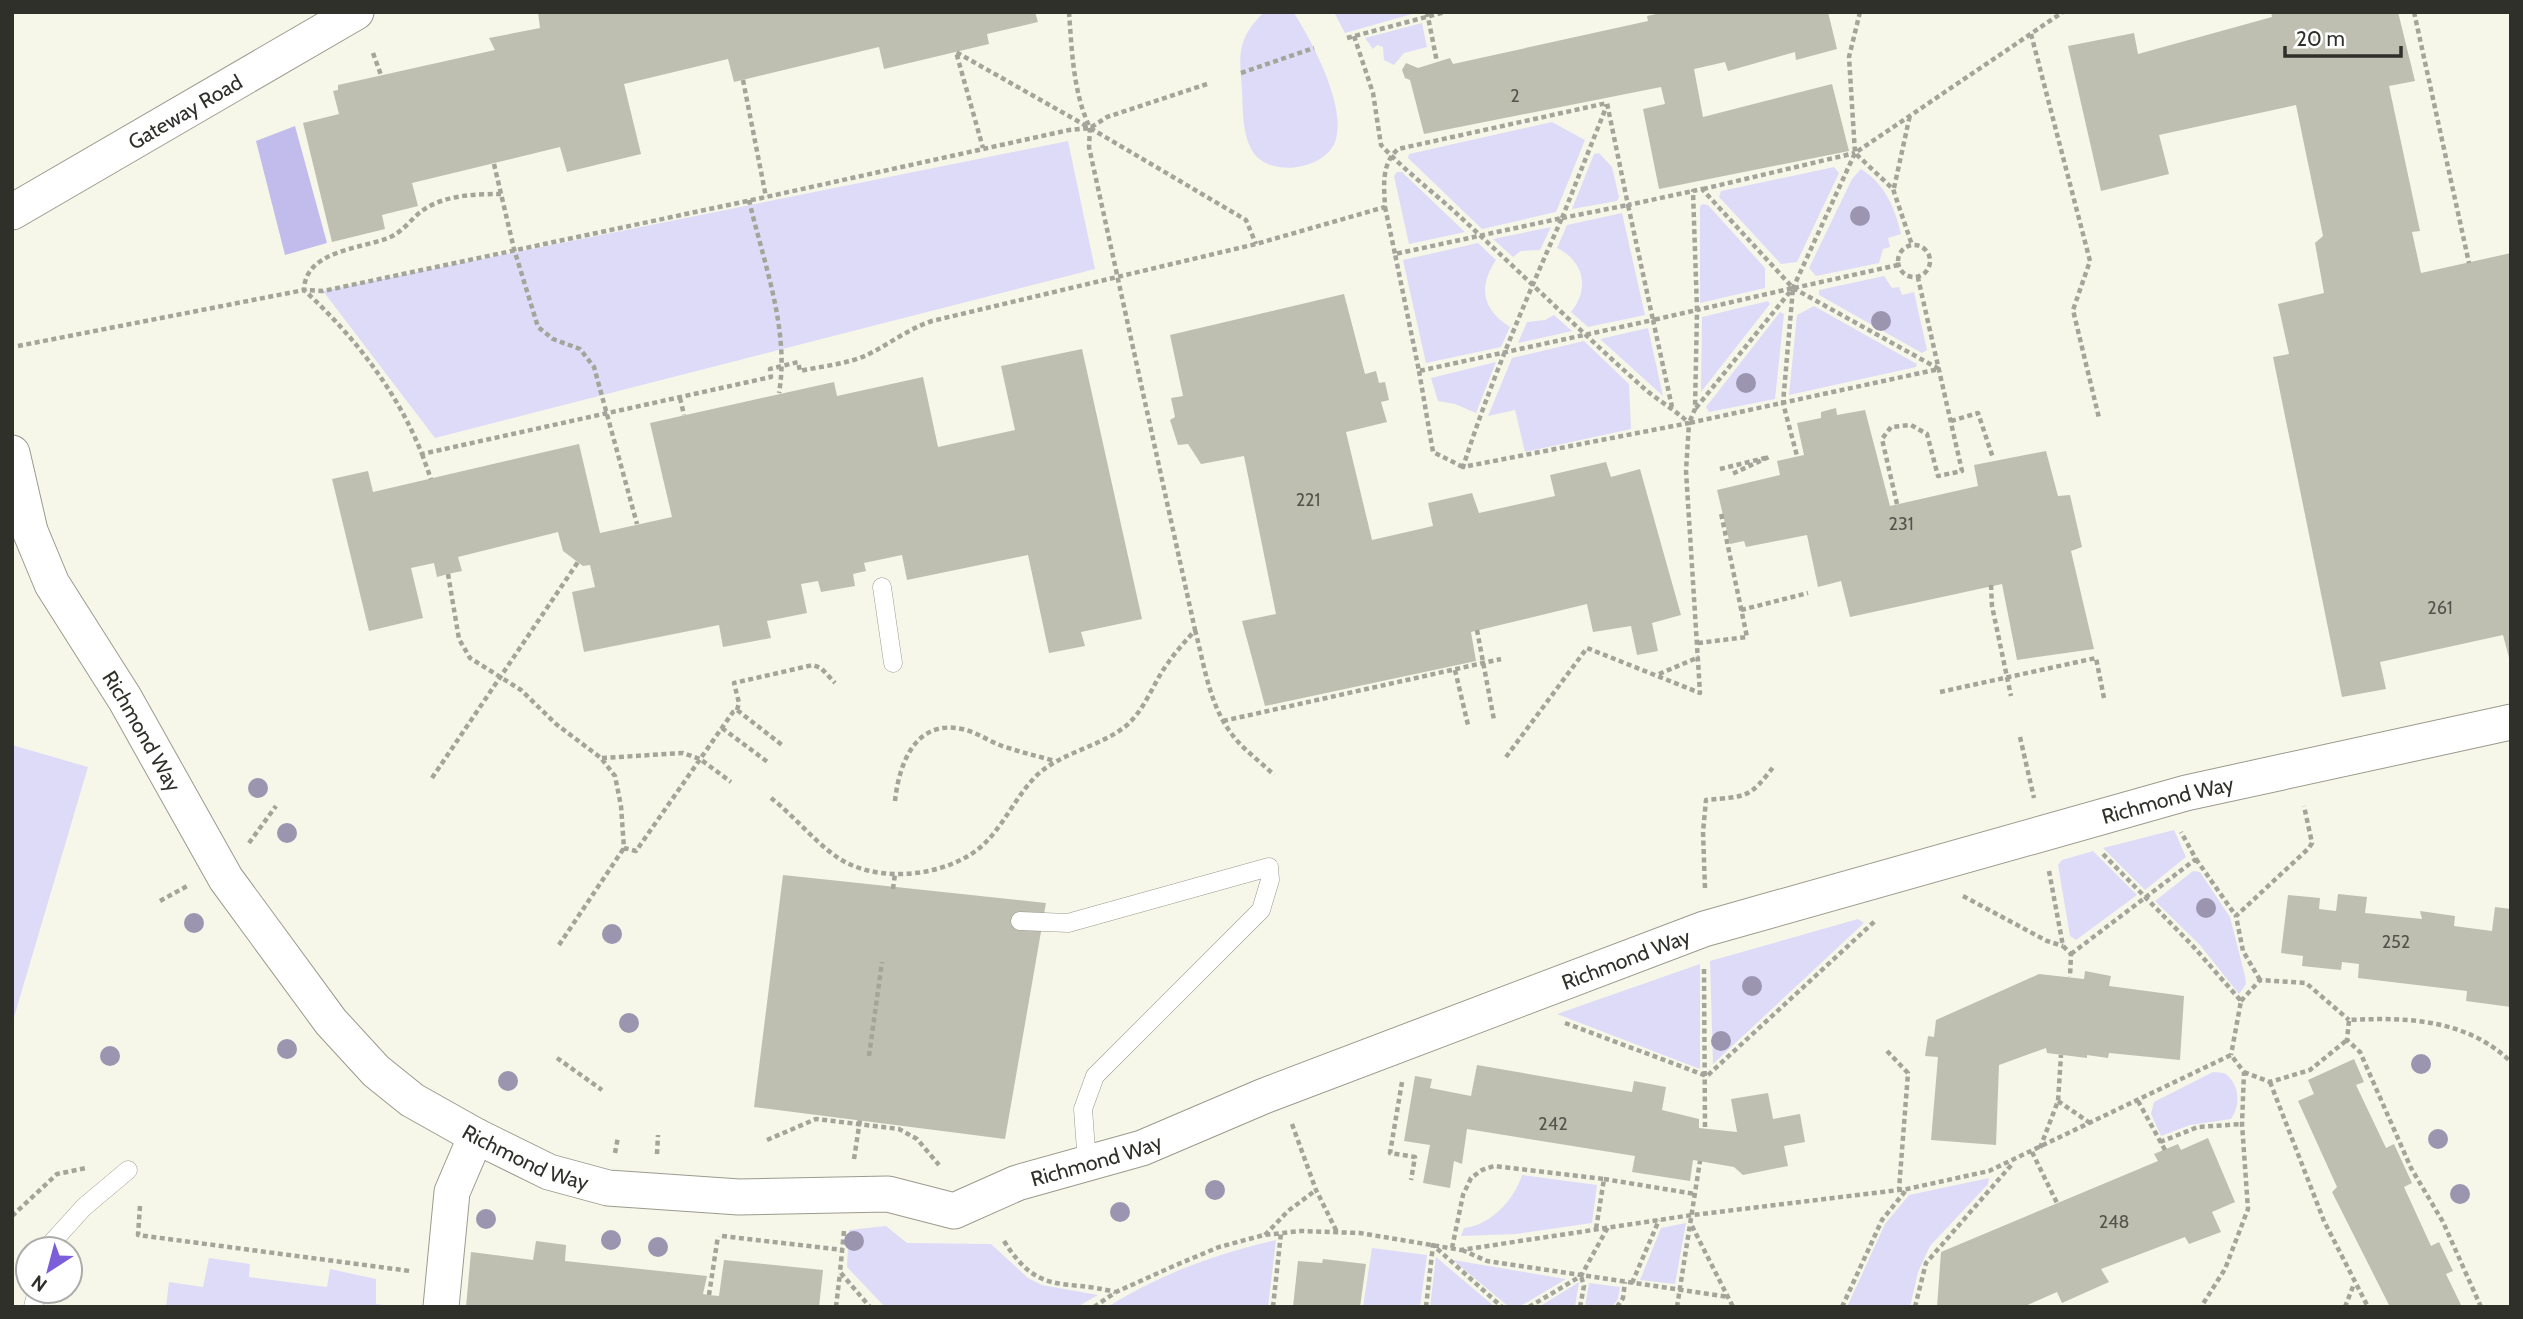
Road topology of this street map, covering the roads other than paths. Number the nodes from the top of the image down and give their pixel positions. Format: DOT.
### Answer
graph roads {
  1 [pos="356,12"];
  2 [pos="12,212"];
  3 [pos="12,453"];
  4 [pos="882,587"];
  5 [pos="893,663"];
  6 [pos="2511,722"];
  7 [pos="1020,921"];
  8 [pos="475,1136"];
  9 [pos="1087,1164"];
  10 [pos="128,1170"];
  11 [pos="59,1235"];
  12 [pos="441,1307"];
  1 -- 2 [label="street, Gateway Road"];
  3 -- 8 [label="street, Richmond Way"];
  4 -- 5 [label="lane"];
  6 -- 9 [label="street, Richmond Way"];
  7 -- 9 [label="lane"];
  8 -- 9 [label="street, Richmond Way"];
  8 -- 12 [label="street"];
  10 -- 11 [label="lane"];
}
